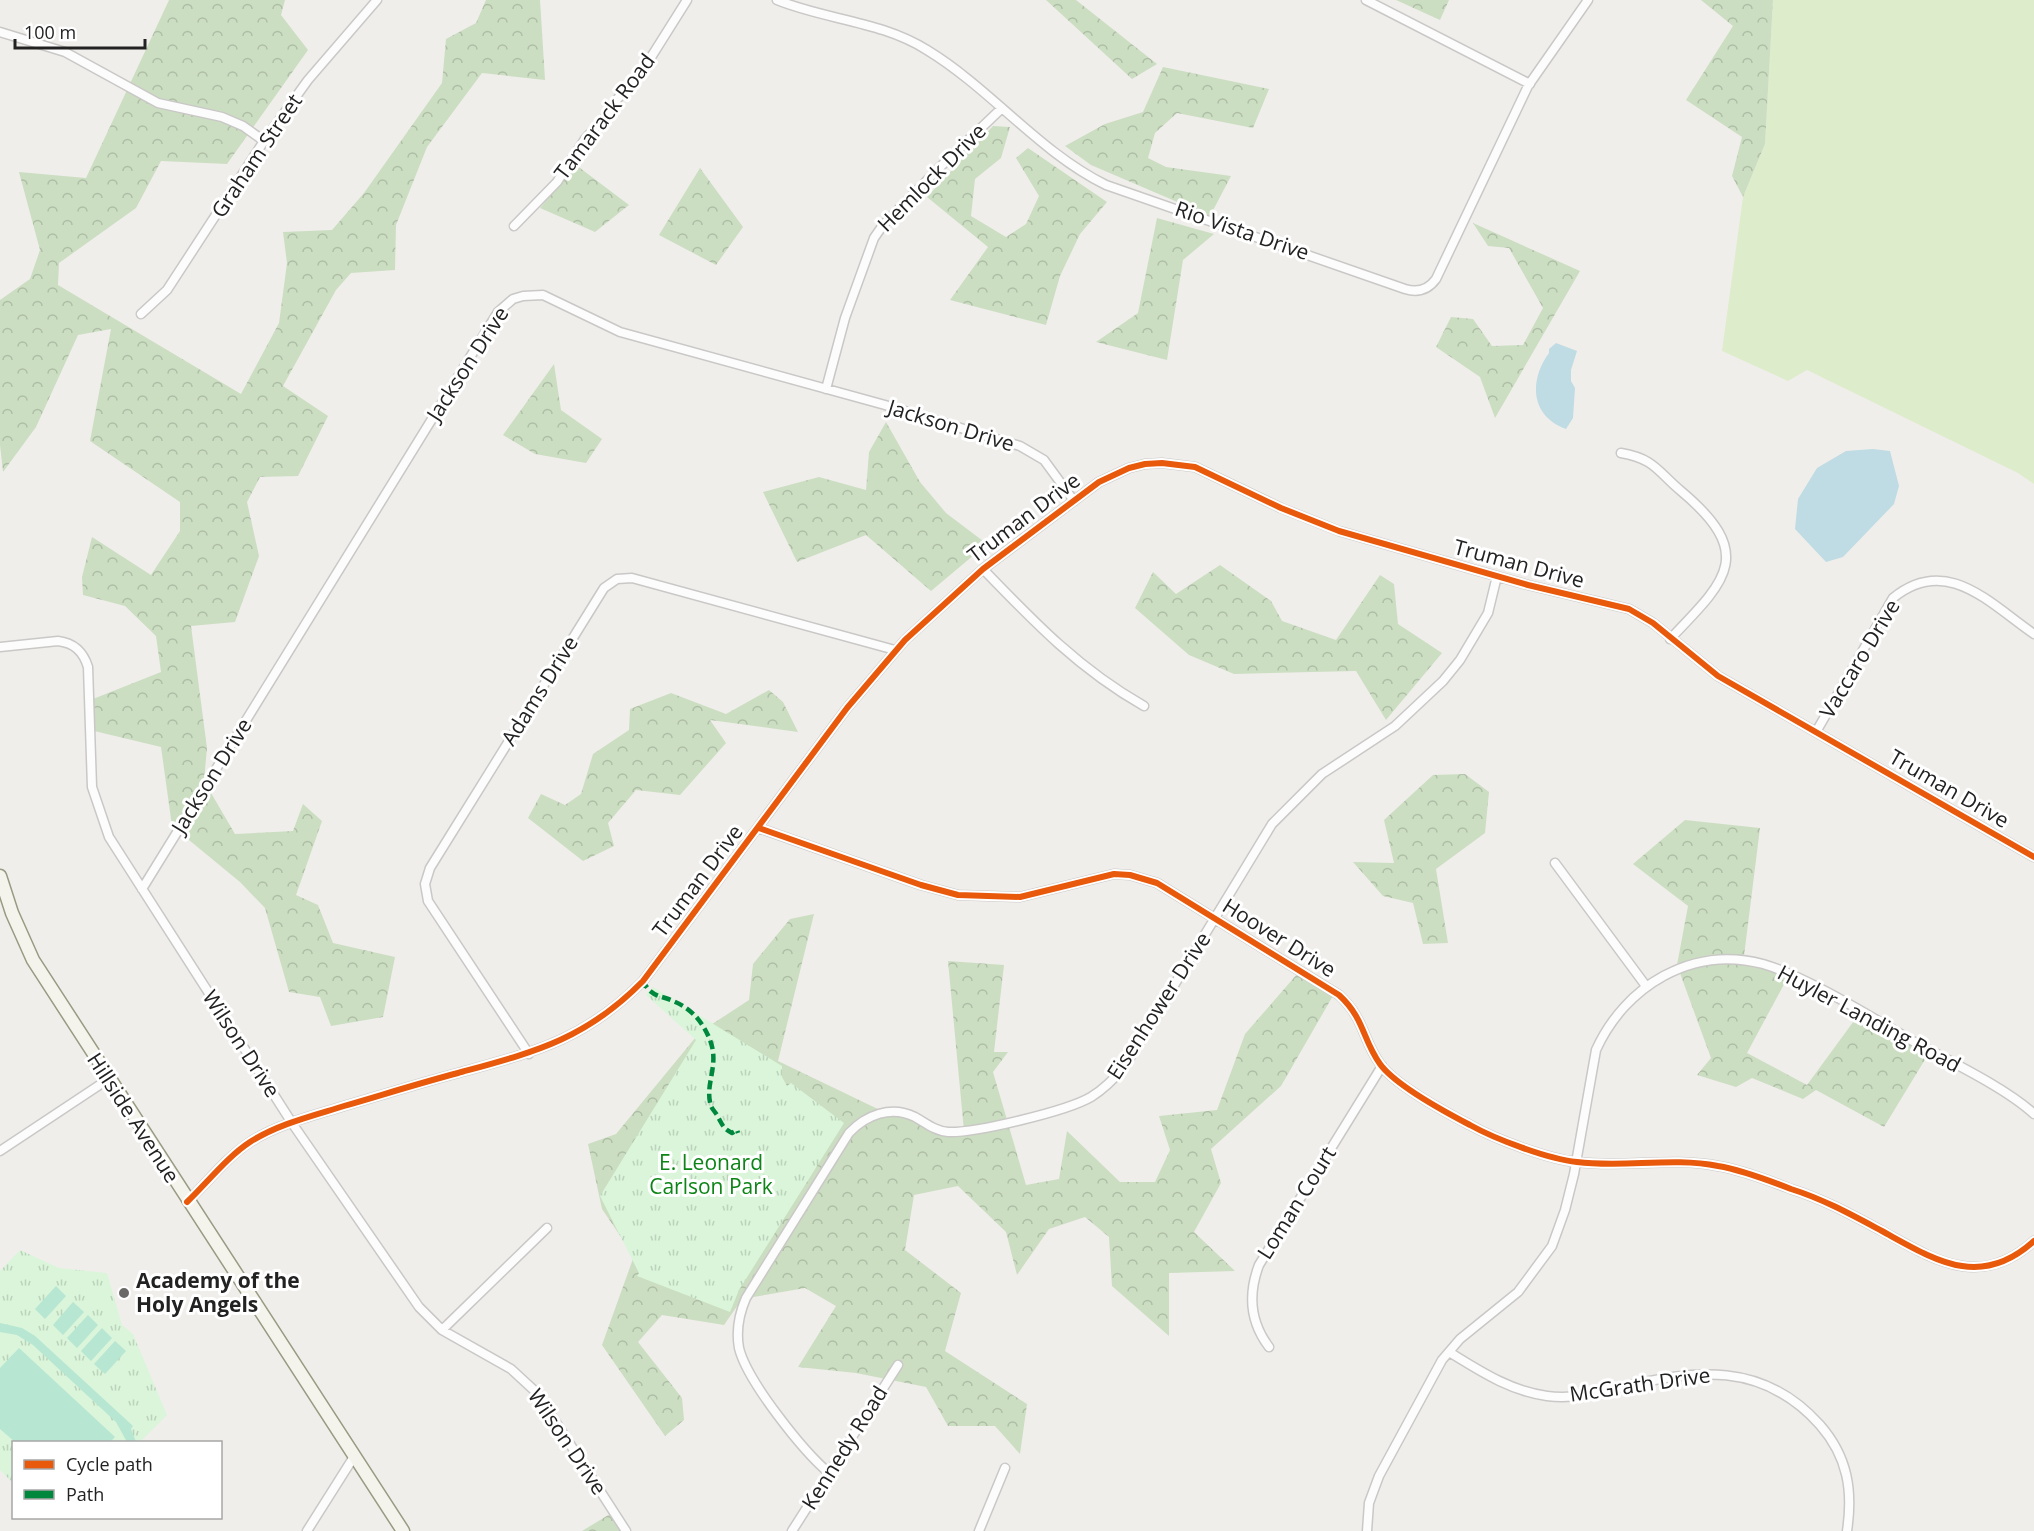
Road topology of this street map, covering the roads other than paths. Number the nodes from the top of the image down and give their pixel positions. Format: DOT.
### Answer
graph roads {
  1 [pos="378,0"];
  2 [pos="687,0"];
  3 [pos="777,0"];
  4 [pos="1366,0"];
  5 [pos="1588,0"];
  6 [pos="0,32"];
  7 [pos="1530,84"];
  8 [pos="1002,108"];
  9 [pos="264,141"];
  10 [pos="514,226"];
  11 [pos="141,314"];
  12 [pos="826,389"];
  13 [pos="1621,453"];
  14 [pos="1074,501"];
  15 [pos="983,569"];
  16 [pos="1497,576"];
  17 [pos="2034,634"];
  18 [pos="1670,639"];
  19 [pos="0,647"];
  20 [pos="895,650"];
  21 [pos="1144,706"];
  22 [pos="1816,732"];
  23 [pos="759,828"];
  24 [pos="2034,857"];
  25 [pos="1555,863"];
  26 [pos="0,876"];
  27 [pos="142,889"];
  28 [pos="1215,919"];
  29 [pos="1646,986"];
  30 [pos="529,1054"];
  31 [pos="1382,1066"];
  32 [pos="118,1094"];
  33 [pos="2034,1114"];
  34 [pos="292,1123"];
  35 [pos="0,1151"];
  36 [pos="1576,1162"];
  37 [pos="187,1202"];
  38 [pos="547,1228"];
  39 [pos="2034,1240"];
  40 [pos="442,1330"];
  41 [pos="1269,1347"];
  42 [pos="1449,1352"];
  43 [pos="898,1365"];
  44 [pos="355,1455"];
  45 [pos="1005,1468"];
  46 [pos="829,1473"];
  47 [pos="307,1531"];
  48 [pos="403,1531"];
  49 [pos="626,1531"];
  50 [pos="792,1531"];
  51 [pos="979,1531"];
  52 [pos="1367,1531"];
  53 [pos="1847,1531"];
  1 -- 9 [label="street, Graham Street"];
  2 -- 10 [label="street, Tamarack Road"];
  3 -- 8 [label="street, Rio Vista Drive"];
  4 -- 7 [label="street"];
  5 -- 7 [label="street, Rio Vista Drive"];
  6 -- 9 [label="street"];
  7 -- 8 [label="street, Rio Vista Drive"];
  8 -- 12 [label="street, Hemlock Drive"];
  9 -- 11 [label="street, Graham Street"];
  12 -- 14 [label="street, Jackson Drive"];
  12 -- 27 [label="street, Jackson Drive"];
  13 -- 18 [label="street"];
  14 -- 15 [label="street, Truman Drive"];
  14 -- 16 [label="street, Truman Drive"];
  15 -- 20 [label="street, Truman Drive"];
  15 -- 21 [label="street"];
  16 -- 18 [label="street, Truman Drive"];
  16 -- 28 [label="street, Eisenhower Drive"];
  17 -- 22 [label="street, Vaccaro Drive"];
  18 -- 22 [label="street, Truman Drive"];
  19 -- 27 [label="street, Wilson Drive"];
  20 -- 23 [label="street, Truman Drive"];
  20 -- 30 [label="street, Adams Drive"];
  22 -- 24 [label="street, Truman Drive"];
  23 -- 28 [label="street, Hoover Drive"];
  23 -- 30 [label="street, Truman Drive"];
  25 -- 29 [label="street"];
  26 -- 32 [label="main road, Hillside Avenue"];
  27 -- 34 [label="street, Wilson Drive"];
  28 -- 31 [label="street, Hoover Drive"];
  28 -- 46 [label="street, Eisenhower Drive"];
  29 -- 33 [label="street, Huyler Landing Road"];
  29 -- 36 [label="street, Huyler Landing Road"];
  30 -- 34 [label="street, Truman Drive"];
  31 -- 36 [label="street, Hoover Drive"];
  31 -- 41 [label="street, Loman Court"];
  32 -- 35 [label="street"];
  32 -- 37 [label="main road, Hillside Avenue"];
  34 -- 37 [label="street, Truman Drive"];
  34 -- 40 [label="street, Wilson Drive"];
  36 -- 39 [label="street, Hoover Drive"];
  36 -- 42 [label="street, Huyler Landing Road"];
  37 -- 44 [label="main road, Hillside Avenue"];
  38 -- 40 [label="street"];
  40 -- 49 [label="street, Wilson Drive"];
  42 -- 52 [label="street, Huyler Landing Road"];
  42 -- 53 [label="street, McGrath Drive"];
  43 -- 46 [label="street, Kennedy Road"];
  44 -- 47 [label="street"];
  44 -- 48 [label="main road, Hillside Avenue"];
  45 -- 51 [label="street"];
  46 -- 50 [label="street, Kennedy Road"];
}
